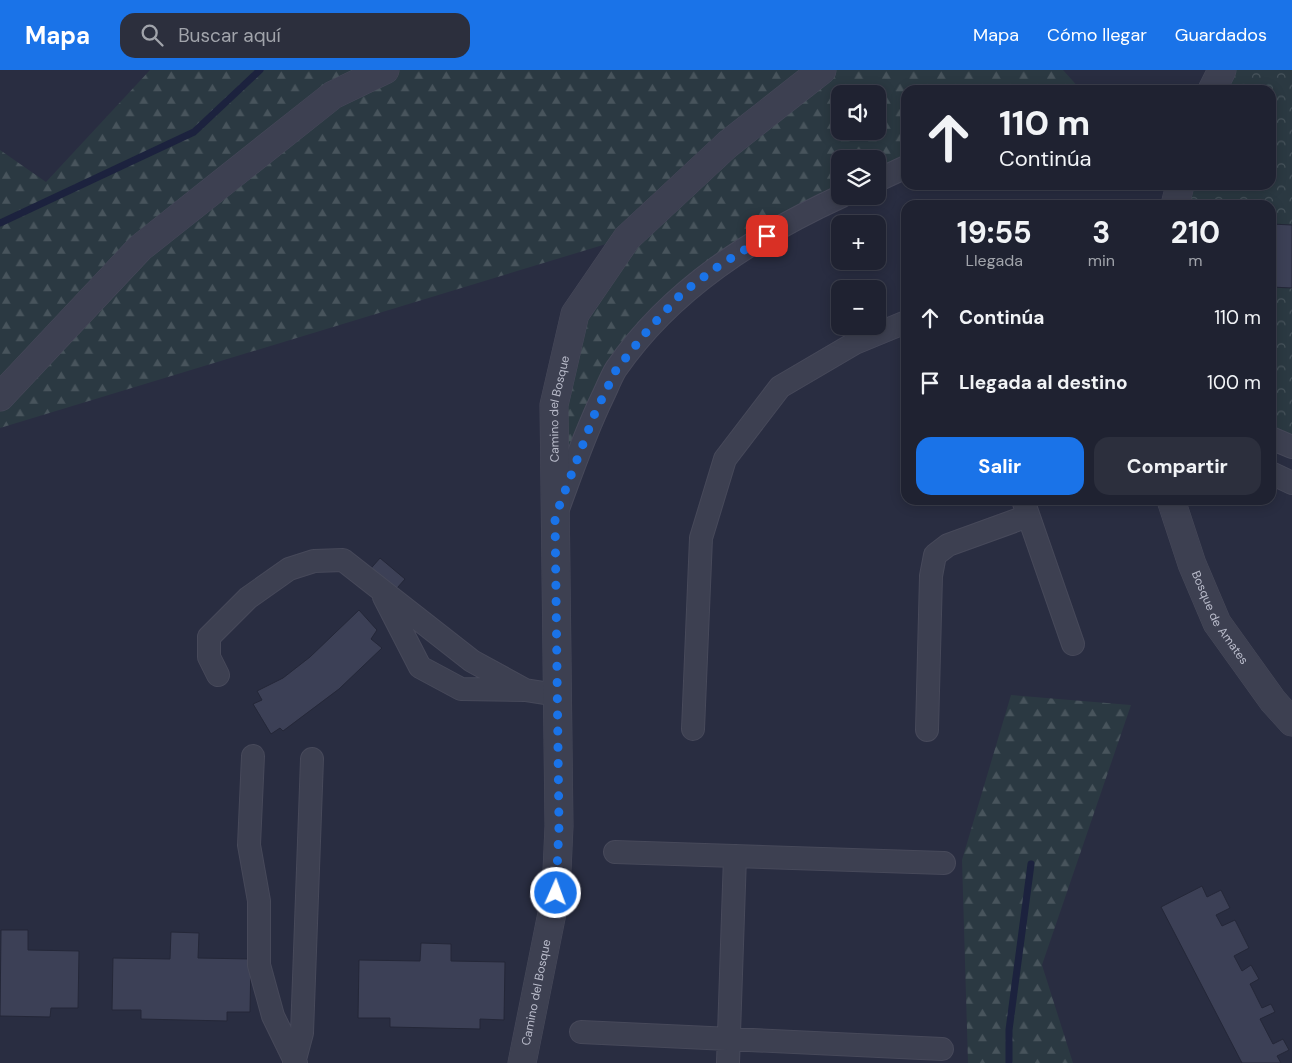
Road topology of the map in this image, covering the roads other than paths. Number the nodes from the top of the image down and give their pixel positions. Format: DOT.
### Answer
graph roads {
  1 [pos="385,70"];
  2 [pos="822,70"];
  3 [pos="1222,70"];
  4 [pos="1214,85"];
  5 [pos="901,169"];
  6 [pos="886,176"];
  7 [pos="831,201"];
  8 [pos="901,324"];
  9 [pos="0,397"];
  10 [pos="1276,440"];
  11 [pos="1292,447"];
  12 [pos="1276,475"];
  13 [pos="1292,483"];
  14 [pos="1173,505"];
  15 [pos="1025,508"];
  16 [pos="555,517"];
  17 [pos="381,590"];
  18 [pos="1073,644"];
  19 [pos="218,675"];
  20 [pos="525,690"];
  21 [pos="557,695"];
  22 [pos="1292,722"];
  23 [pos="693,728"];
  24 [pos="927,730"];
  25 [pos="253,756"];
  26 [pos="312,759"];
  27 [pos="616,852"];
  28 [pos="735,856"];
  29 [pos="944,863"];
  30 [pos="581,1032"];
  31 [pos="729,1040"];
  32 [pos="942,1049"];
  33 [pos="295,1062"];
  34 [pos="522,1063"];
  35 [pos="728,1063"];
  1 -- 9 [label="street"];
  2 -- 16 [label="street, Camino del Bosque"];
  3 -- 4 [label="street"];
  5 -- 6 [label="street"];
  7 -- 16 [label="street"];
  8 -- 23 [label="street"];
  10 -- 11 [label="street"];
  12 -- 13 [label="street"];
  14 -- 22 [label="street, Bosque de Amates"];
  15 -- 18 [label="street"];
  15 -- 24 [label="street"];
  16 -- 21 [label="street, Camino del Bosque"];
  17 -- 19 [label="street"];
  17 -- 20 [label="street"];
  17 -- 20 [label="street"];
  20 -- 21 [label="street"];
  21 -- 34 [label="street, Camino del Bosque"];
  25 -- 33 [label="street"];
  26 -- 33 [label="street"];
  27 -- 28 [label="street"];
  28 -- 29 [label="street"];
  28 -- 31 [label="street"];
  30 -- 31 [label="street"];
  31 -- 32 [label="street"];
  31 -- 35 [label="street"];
}
